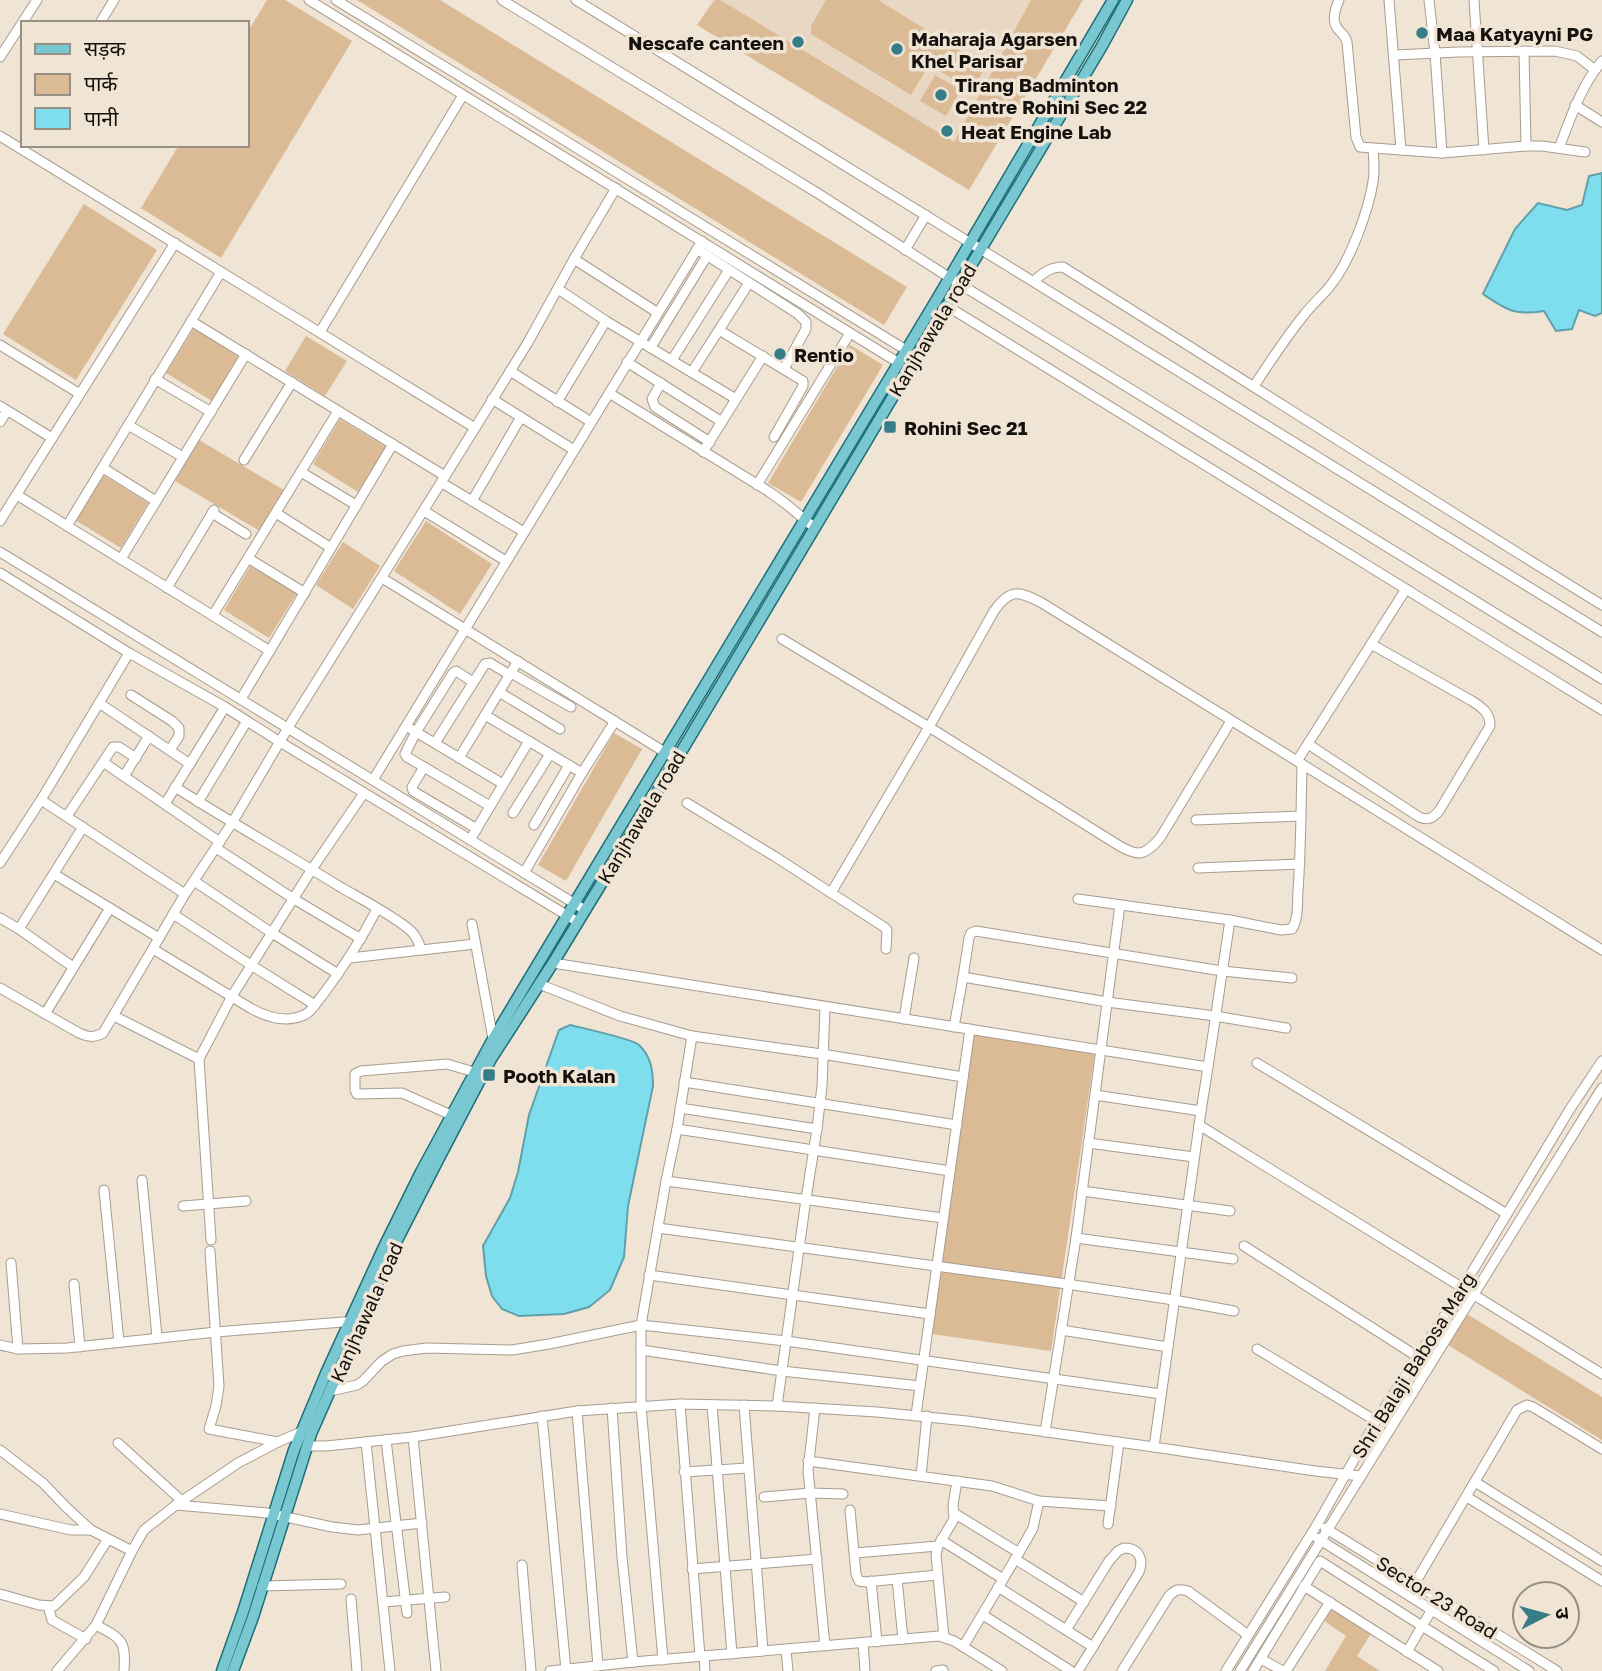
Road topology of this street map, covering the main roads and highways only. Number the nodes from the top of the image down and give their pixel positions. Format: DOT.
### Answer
graph roads {
  1 [pos="1113,0"];
  2 [pos="1127,0"];
  3 [pos="975,245"];
  4 [pos="955,281"];
  5 [pos="810,524"];
  6 [pos="355,1322"];
  7 [pos="279,1515"];
  8 [pos="222,1671"];
  9 [pos="233,1671"];
  1 -- 3 [label="main road, Kanjhawala road"];
  2 -- 3 [label="main road, Kanjhawala road"];
  3 -- 4 [label="main road, Kanjhawala road"];
  4 -- 5 [label="main road, Kanjhawala road"];
  4 -- 5 [label="main road, Kanjhawala road"];
  5 -- 6 [label="main road, Kanjhawala road"];
  5 -- 6 [label="main road, Kanjhawala road"];
  6 -- 7 [label="main road, Kanjhawala road"];
  6 -- 7 [label="main road, Kanjhawala road"];
  7 -- 8 [label="main road, Kanjhawala road"];
  7 -- 9 [label="main road, Kanjhawala road"];
}
